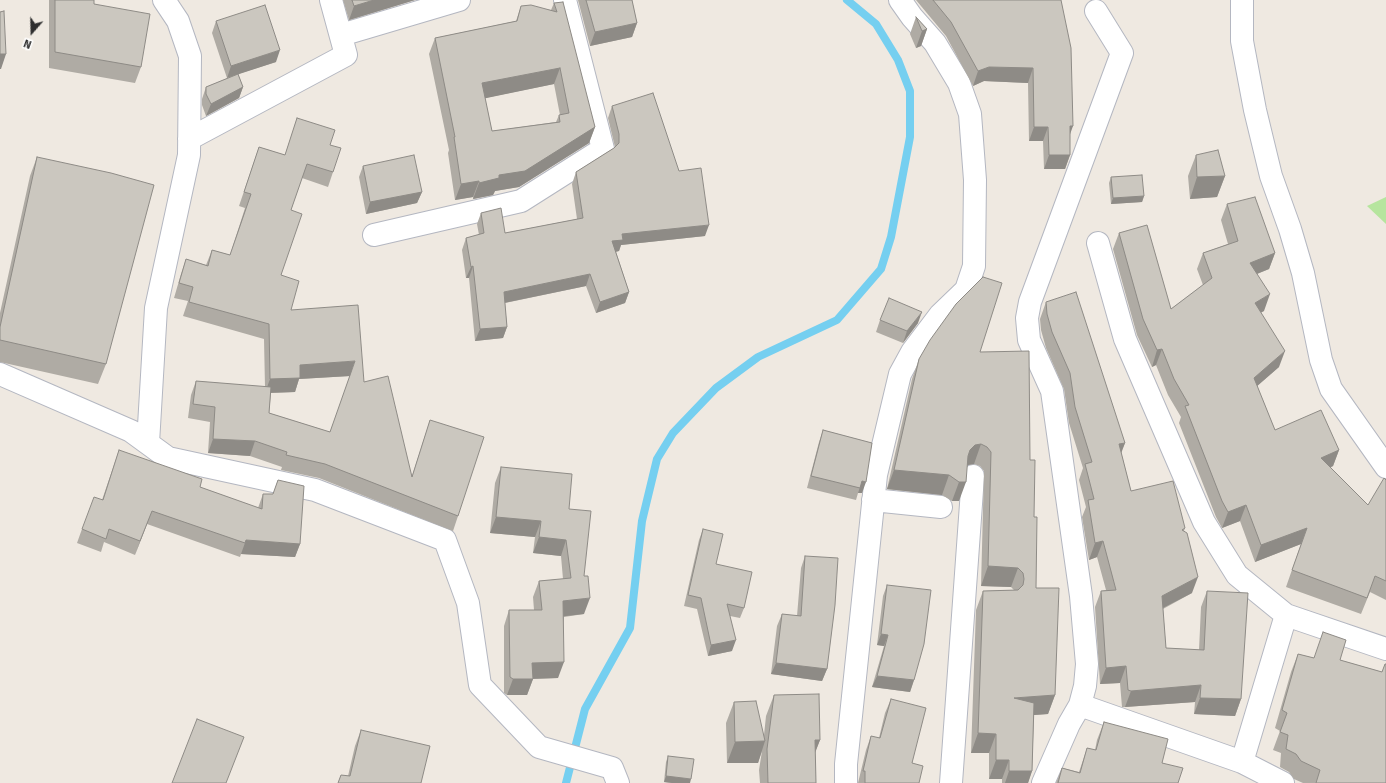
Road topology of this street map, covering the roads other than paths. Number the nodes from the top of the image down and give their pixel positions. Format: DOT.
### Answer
graph roads {
  1 [pos="164,0"];
  2 [pos="331,0"];
  3 [pos="459,0"];
  4 [pos="565,0"];
  5 [pos="900,0"];
  6 [pos="1242,0"];
  7 [pos="1096,11"];
  8 [pos="341,35"];
  9 [pos="189,139"];
  10 [pos="374,235"];
  11 [pos="1098,243"];
  12 [pos="0,374"];
  13 [pos="148,443"];
  14 [pos="1386,467"];
  15 [pos="972,476"];
  16 [pos="873,500"];
  17 [pos="941,507"];
  18 [pos="1286,615"];
  19 [pos="1386,649"];
  20 [pos="1080,705"];
  21 [pos="1242,762"];
  22 [pos="615,776"];
  23 [pos="846,783"];
  24 [pos="951,783"];
  25 [pos="1043,783"];
  26 [pos="1283,783"];
  1 -- 9 [label="street"];
  2 -- 8 [label="street"];
  3 -- 8 [label="street"];
  4 -- 10 [label="street"];
  5 -- 16 [label="street"];
  6 -- 14 [label="street"];
  7 -- 20 [label="street"];
  8 -- 9 [label="street"];
  9 -- 13 [label="street"];
  11 -- 18 [label="street"];
  12 -- 13 [label="street"];
  13 -- 22 [label="street"];
  15 -- 24 [label="street"];
  16 -- 17 [label="street"];
  16 -- 23 [label="street"];
  18 -- 19 [label="street"];
  18 -- 21 [label="street"];
  20 -- 21 [label="street"];
  20 -- 25 [label="street"];
  21 -- 26 [label="street"];
}
